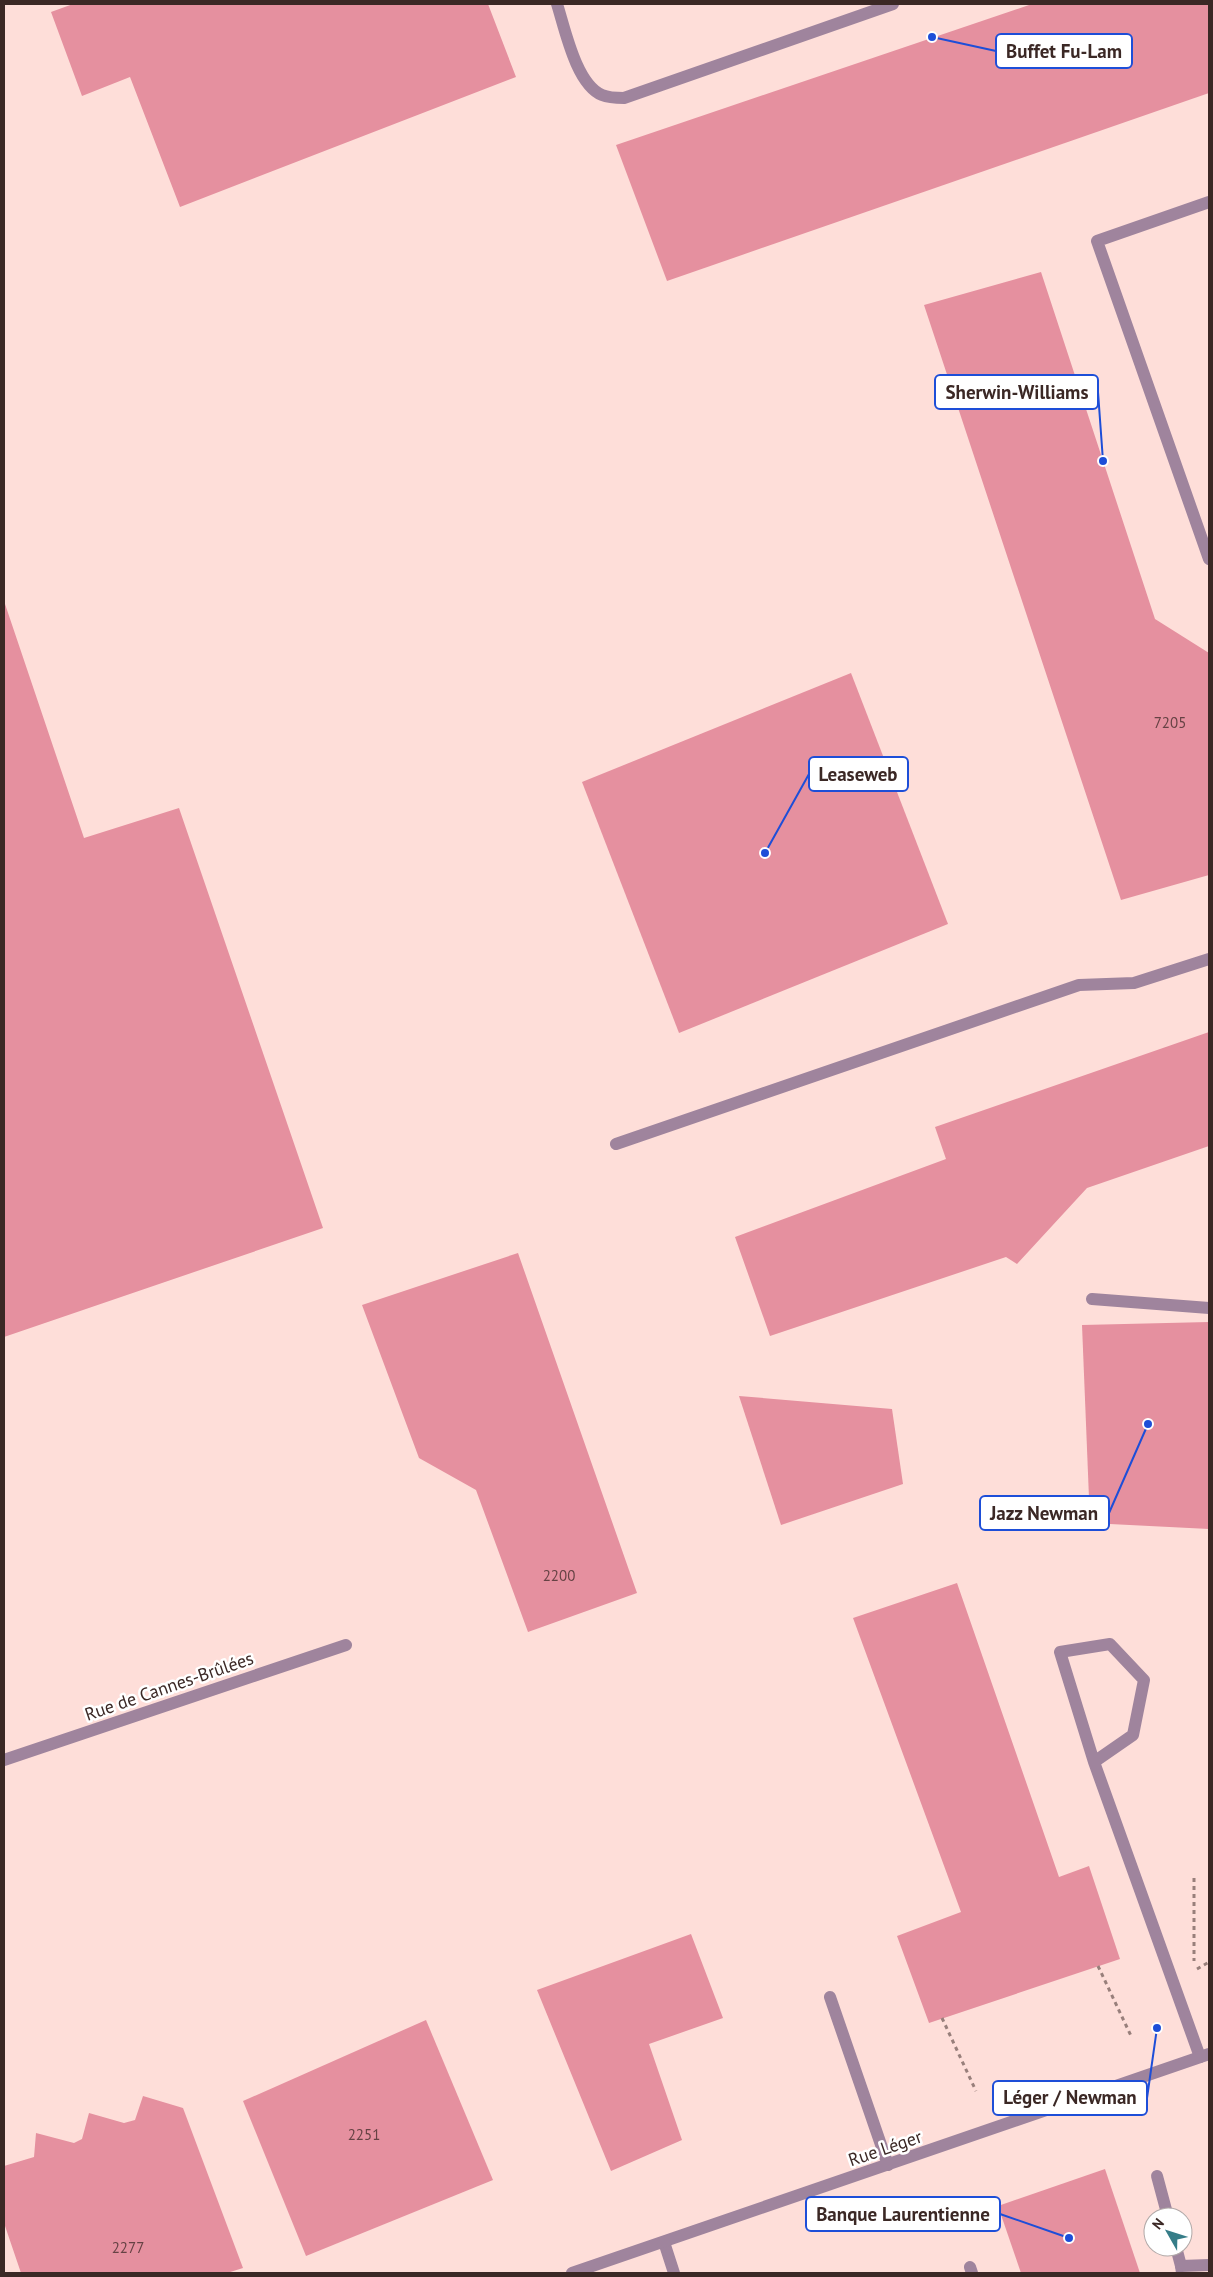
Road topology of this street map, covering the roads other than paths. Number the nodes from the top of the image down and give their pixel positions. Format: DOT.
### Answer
graph roads {
  1 [pos="557,4"];
  2 [pos="893,4"];
  3 [pos="1209,202"];
  4 [pos="1209,557"];
  5 [pos="1209,959"];
  6 [pos="616,1144"];
  7 [pos="1092,1299"];
  8 [pos="1209,1308"];
  9 [pos="346,1645"];
  10 [pos="4,1760"];
  11 [pos="1094,1762"];
  12 [pos="830,1997"];
  13 [pos="1205,2055"];
  14 [pos="888,2165"];
  15 [pos="1157,2176"];
  16 [pos="1165,2207"];
  17 [pos="664,2242"];
  18 [pos="1179,2257"];
  19 [pos="1209,2264"];
  20 [pos="1182,2270"];
  21 [pos="572,2273"];
  22 [pos="674,2273"];
  1 -- 2 [label="street"];
  3 -- 4 [label="street"];
  5 -- 6 [label="street"];
  7 -- 8 [label="street"];
  9 -- 10 [label="street, Rue de Cannes-Brûlées"];
  11 -- 11 [label="street"];
  11 -- 13 [label="street"];
  12 -- 14 [label="street"];
  13 -- 14 [label="street, Rue Léger"];
  14 -- 17 [label="street, Rue Léger"];
  15 -- 16 [label="street"];
  17 -- 21 [label="street, Rue Léger"];
  17 -- 22 [label="street"];
  18 -- 20 [label="street"];
  19 -- 20 [label="street"];
}
